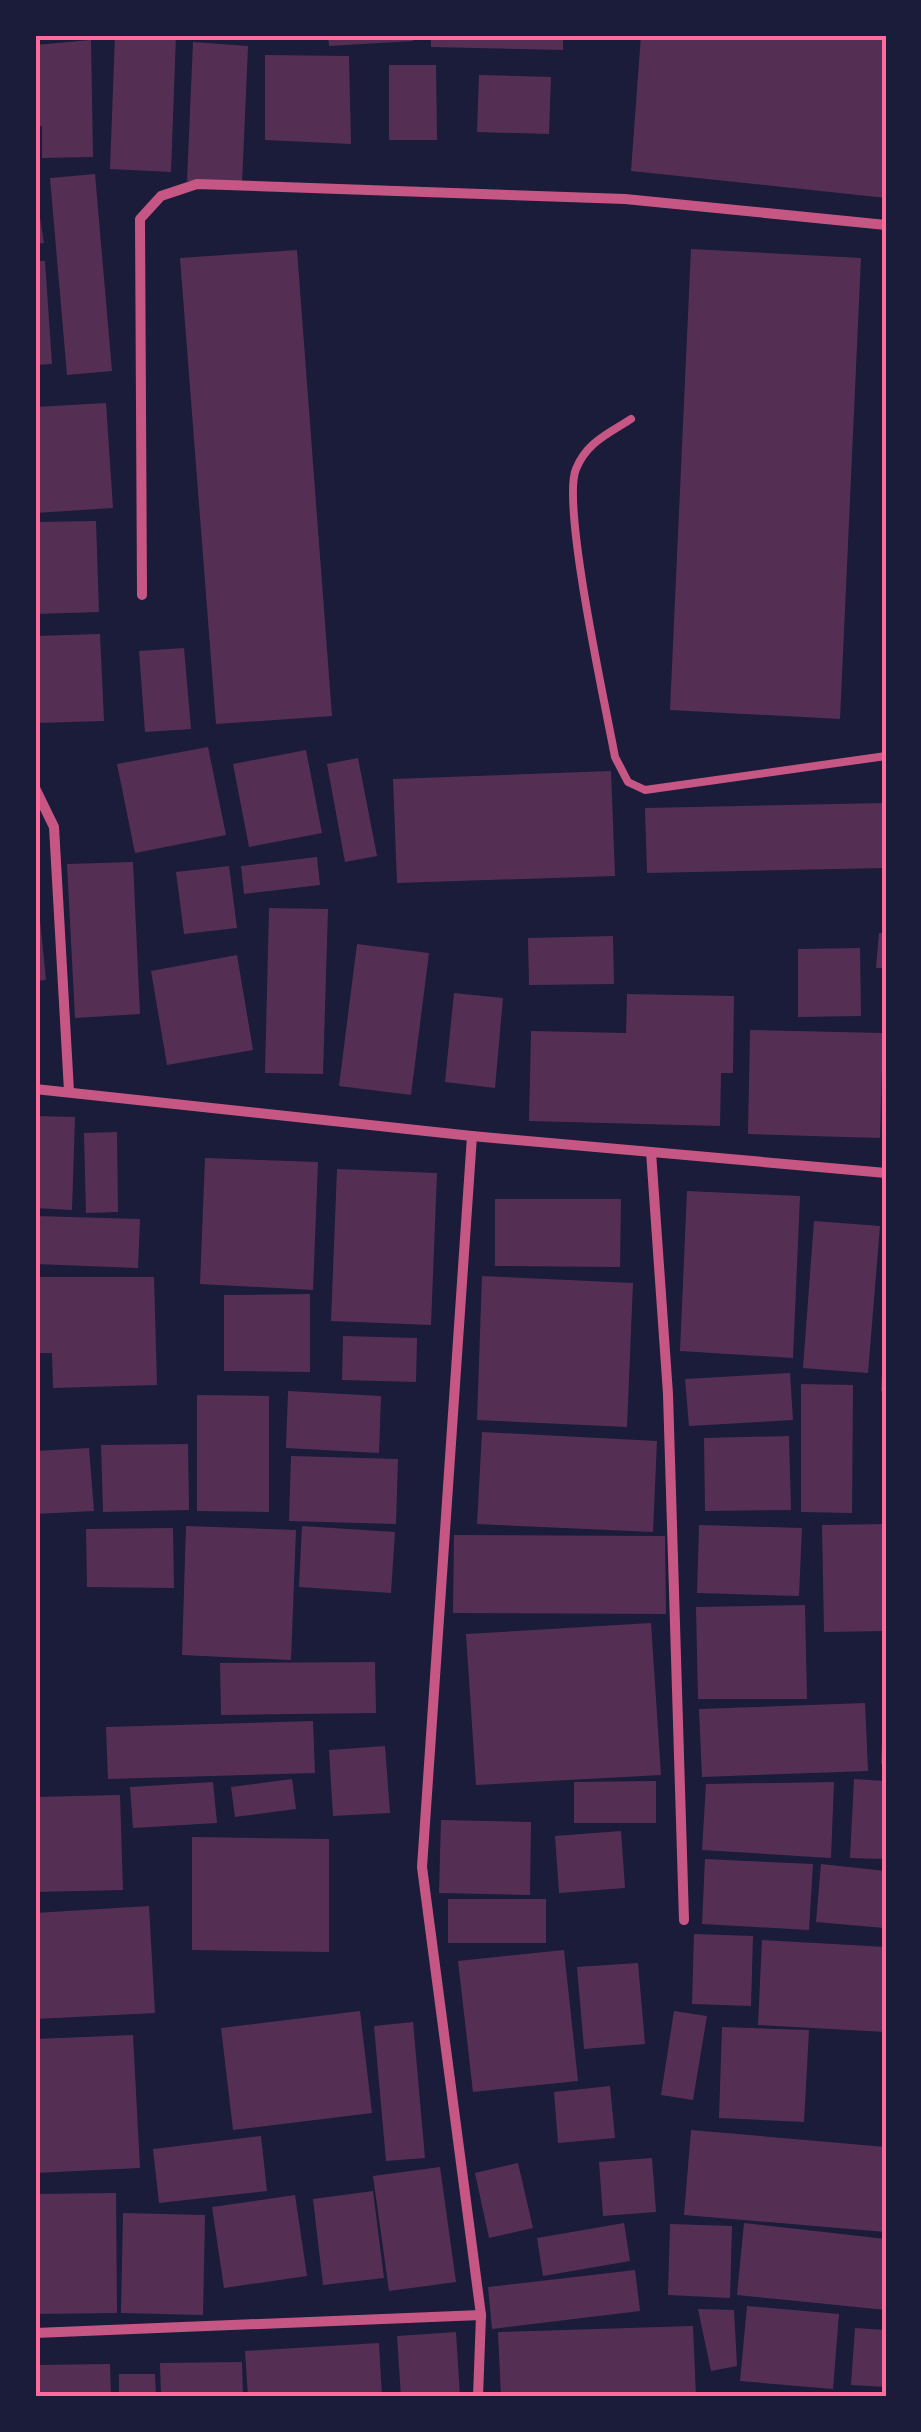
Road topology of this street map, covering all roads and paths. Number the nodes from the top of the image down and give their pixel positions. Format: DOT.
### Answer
graph roads {
  1 [pos="886,224"];
  2 [pos="632,420"];
  3 [pos="142,596"];
  4 [pos="886,756"];
  5 [pos="35,788"];
  6 [pos="35,1089"];
  7 [pos="69,1091"];
  8 [pos="472,1136"];
  9 [pos="650,1152"];
  10 [pos="886,1173"];
  11 [pos="684,1920"];
  12 [pos="480,2315"];
  13 [pos="35,2333"];
  14 [pos="478,2397"];
  1 -- 3 [label="street"];
  2 -- 4 [label="lane"];
  5 -- 7 [label="street"];
  6 -- 7 [label="street"];
  7 -- 8 [label="street"];
  8 -- 9 [label="street"];
  8 -- 12 [label="street"];
  9 -- 10 [label="street"];
  9 -- 11 [label="street"];
  12 -- 13 [label="street"];
  12 -- 14 [label="street"];
}
